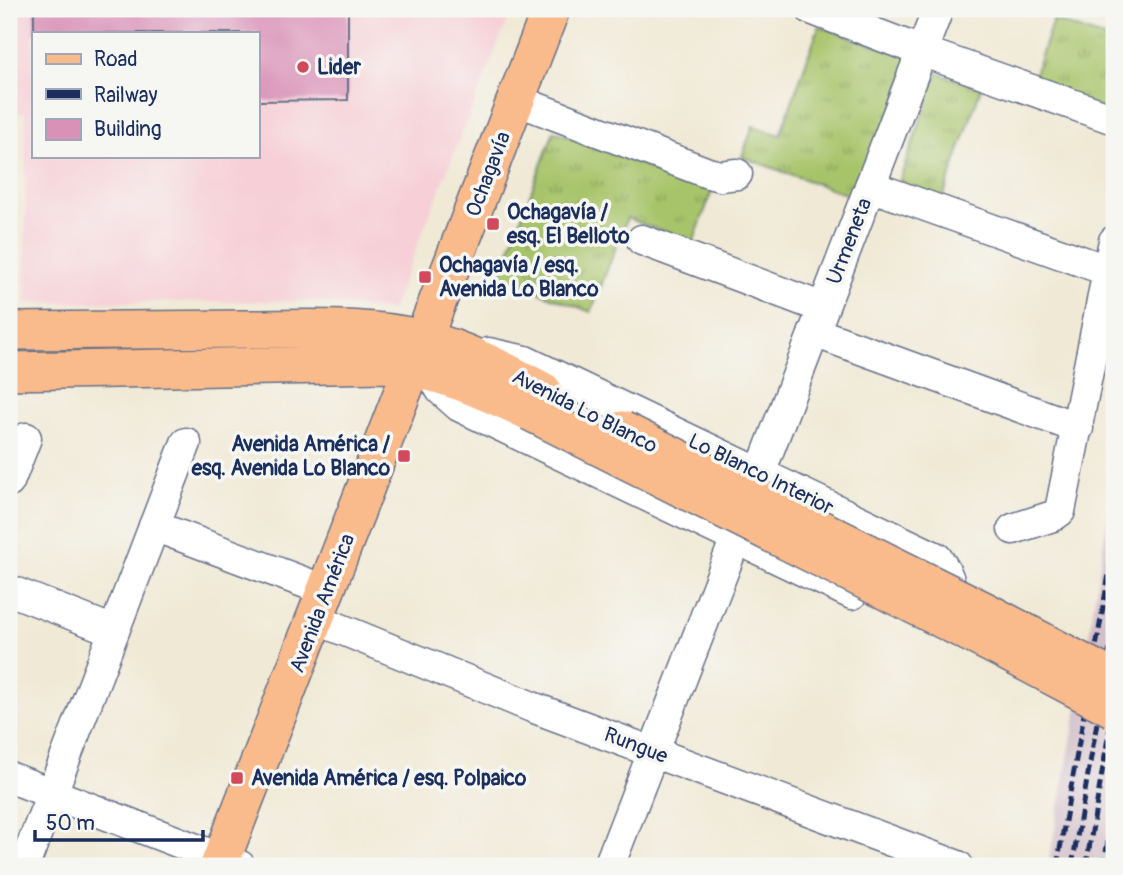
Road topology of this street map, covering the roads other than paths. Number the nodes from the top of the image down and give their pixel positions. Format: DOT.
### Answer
graph roads {
  1 [pos="551,9"];
  2 [pos="811,9"];
  3 [pos="938,9"];
  4 [pos="921,51"];
  5 [pos="516,100"];
  6 [pos="1114,119"];
  7 [pos="737,174"];
  8 [pos="870,186"];
  9 [pos="642,240"];
  10 [pos="1114,241"];
  11 [pos="1108,271"];
  12 [pos="819,320"];
  13 [pos="9,331"];
  14 [pos="463,353"];
  15 [pos="423,360"];
  16 [pos="9,371"];
  17 [pos="537,402"];
  18 [pos="1078,428"];
  19 [pos="26,438"];
  20 [pos="186,443"];
  21 [pos="760,473"];
  22 [pos="9,482"];
  23 [pos="154,526"];
  24 [pos="1013,529"];
  25 [pos="736,538"];
  26 [pos="9,590"];
  27 [pos="321,605"];
  28 [pos="921,627"];
  29 [pos="114,631"];
  30 [pos="994,661"];
  31 [pos="1114,679"];
  32 [pos="1114,709"];
  33 [pos="653,752"];
  34 [pos="9,778"];
  35 [pos="51,794"];
  36 [pos="227,864"];
  37 [pos="24,866"];
  38 [pos="609,866"];
  39 [pos="958,866"];
  1 -- 5 [label="main road, Ochagavía"];
  2 -- 4 [label="street"];
  3 -- 4 [label="street, Urmeneta"];
  4 -- 6 [label="street"];
  4 -- 8 [label="street, Urmeneta"];
  5 -- 7 [label="street"];
  5 -- 15 [label="main road, Ochagavía"];
  8 -- 11 [label="street"];
  8 -- 12 [label="street, Urmeneta"];
  9 -- 12 [label="street"];
  10 -- 11 [label="street"];
  11 -- 18 [label="street"];
  12 -- 18 [label="street"];
  12 -- 21 [label="street, Urmeneta"];
  13 -- 15 [label="main road, Avenida Lo Blanco"];
  14 -- 15 [label="main road, Avenida Lo Blanco"];
  14 -- 17 [label="main road, Avenida Lo Blanco"];
  14 -- 21 [label="street, Lo Blanco Interior"];
  15 -- 16 [label="main road, Avenida Lo Blanco"];
  15 -- 17 [label="main road, Avenida Lo Blanco"];
  15 -- 25 [label="street"];
  15 -- 27 [label="main road, Avenida América"];
  17 -- 31 [label="main road, Avenida Lo Blanco, bridge"];
  17 -- 32 [label="main road, Avenida Lo Blanco, bridge"];
  18 -- 24 [label="street"];
  19 -- 22 [label="street"];
  20 -- 23 [label="street"];
  21 -- 28 [label="street, Lo Blanco Interior"];
  23 -- 27 [label="street, Rungue"];
  23 -- 29 [label="street"];
  25 -- 28 [label="street"];
  25 -- 33 [label="street"];
  26 -- 29 [label="street"];
  27 -- 33 [label="street, Rungue"];
  27 -- 36 [label="main road, Avenida América"];
  28 -- 30 [label="street"];
  29 -- 35 [label="street"];
  33 -- 38 [label="street"];
  33 -- 39 [label="street, Rungue"];
  34 -- 35 [label="street"];
  35 -- 36 [label="street"];
  35 -- 37 [label="street"];
}
